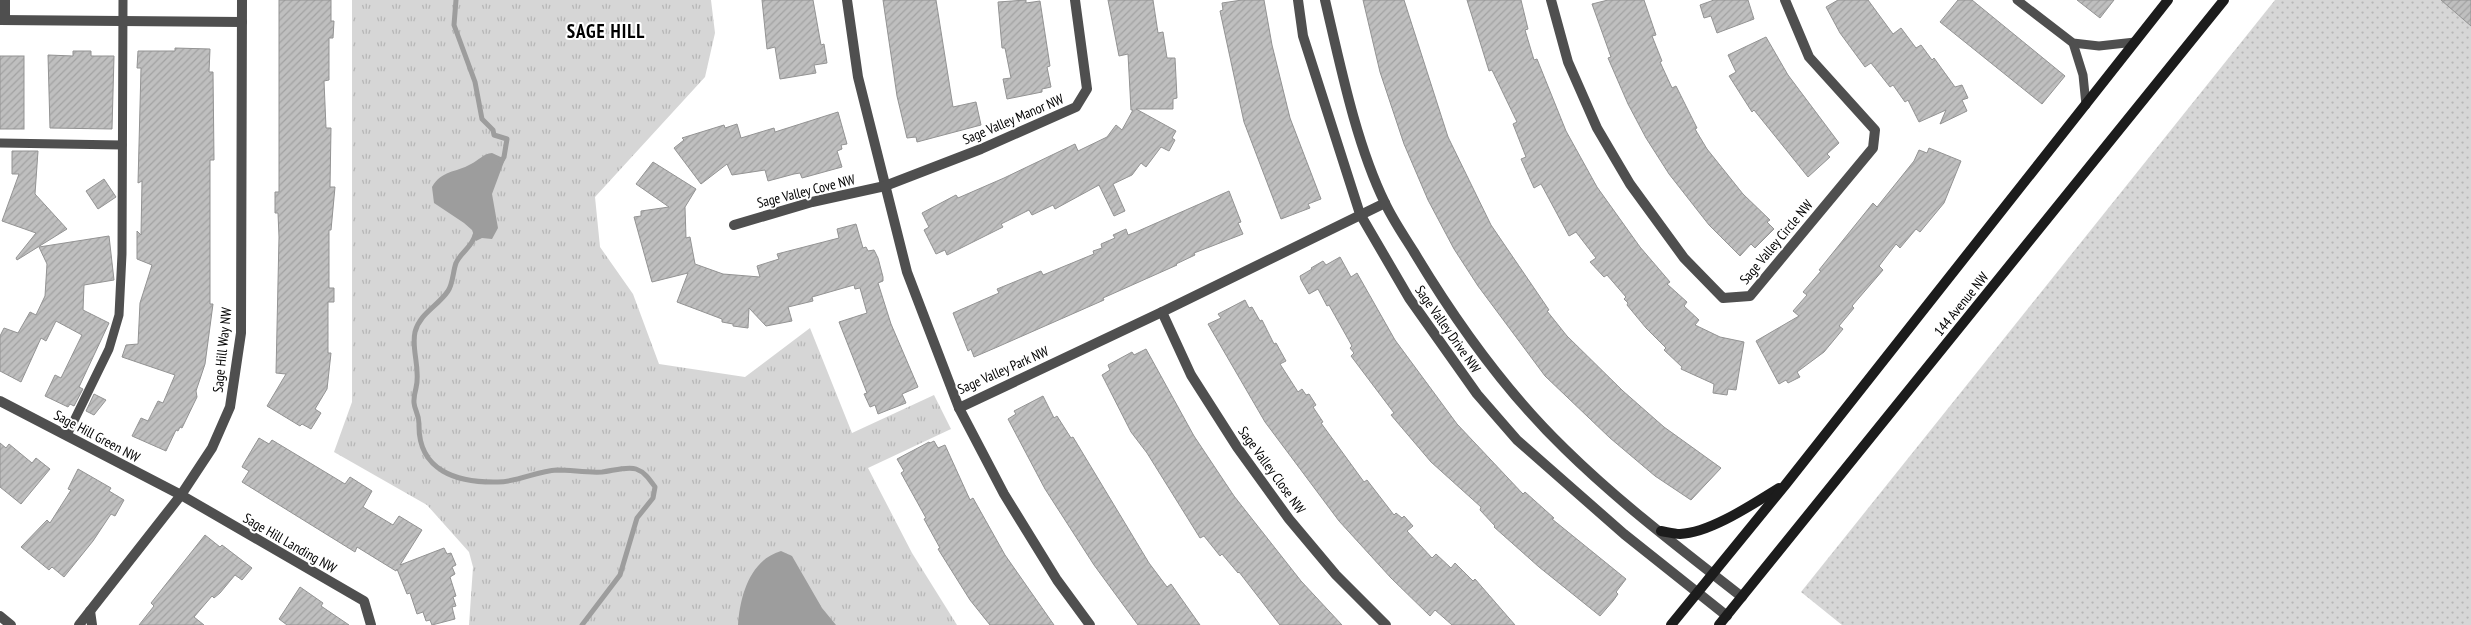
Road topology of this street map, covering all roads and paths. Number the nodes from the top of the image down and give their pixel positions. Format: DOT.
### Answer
graph roads {
  1 [pos="5,0"];
  2 [pos="123,0"];
  3 [pos="242,0"];
  4 [pos="847,0"];
  5 [pos="1075,0"];
  6 [pos="1298,0"];
  7 [pos="1325,0"];
  8 [pos="1551,0"];
  9 [pos="1785,0"];
  10 [pos="2017,0"];
  11 [pos="2168,0"];
  12 [pos="2224,0"];
  13 [pos="2,20"];
  14 [pos="122,21"];
  15 [pos="242,22"];
  16 [pos="2135,42"];
  17 [pos="2073,43"];
  18 [pos="2086,105"];
  19 [pos="0,143"];
  20 [pos="122,145"];
  21 [pos="885,186"];
  22 [pos="1385,203"];
  23 [pos="1360,214"];
  24 [pos="734,225"];
  25 [pos="1162,312"];
  26 [pos="0,401"];
  27 [pos="959,408"];
  28 [pos="67,435"];
  29 [pos="1786,484"];
  30 [pos="181,495"];
  31 [pos="1660,531"];
  32 [pos="1713,574"];
  33 [pos="1697,593"];
  34 [pos="1742,597"];
  35 [pos="90,610"];
  36 [pos="0,616"];
  37 [pos="1727,616"];
  38 [pos="11,625"];
  39 [pos="79,625"];
  40 [pos="92,625"];
  41 [pos="370,625"];
  42 [pos="1090,625"];
  43 [pos="1386,625"];
  44 [pos="1671,625"];
  45 [pos="1719,625"];
  1 -- 13 [label="street"];
  2 -- 14 [label="lane"];
  3 -- 15 [label="street, Sage Hill Way NW"];
  4 -- 21 [label="street, Sage Valley Park NW"];
  5 -- 21 [label="street, Sage Valley Manor NW"];
  6 -- 23 [label="street, Sage Valley Drive NW"];
  7 -- 22 [label="street, Sage Valley Drive NW"];
  8 -- 9 [label="street, Sage Valley Circle NW"];
  10 -- 17 [label="lane"];
  11 -- 16 [label="main road, 144 Avenue NW"];
  12 -- 34 [label="main road, 144 Avenue NW"];
  13 -- 14 [label="street"];
  14 -- 15 [label="street"];
  14 -- 20 [label="lane"];
  15 -- 30 [label="street, Sage Hill Way NW"];
  16 -- 17 [label="lane"];
  16 -- 18 [label="main road, 144 Avenue NW"];
  17 -- 18 [label="lane"];
  18 -- 29 [label="main road, 144 Avenue NW"];
  19 -- 20 [label="lane"];
  20 -- 28 [label="lane"];
  21 -- 24 [label="street, Sage Valley Cove NW"];
  21 -- 27 [label="street, Sage Valley Park NW"];
  22 -- 23 [label="street, Sage Valley Park NW"];
  22 -- 31 [label="street, Sage Valley Drive NW"];
  23 -- 25 [label="street, Sage Valley Park NW"];
  23 -- 33 [label="street, Sage Valley Drive NW"];
  25 -- 27 [label="street, Sage Valley Park NW"];
  25 -- 43 [label="street, Sage Valley Close NW"];
  26 -- 28 [label="street, Sage Hill Green NW"];
  27 -- 42 [label="street"];
  28 -- 30 [label="street, Sage Hill Green NW"];
  29 -- 31 [label="main road"];
  29 -- 32 [label="main road, 144 Avenue NW"];
  30 -- 35 [label="street, Sage Hill Way NW"];
  30 -- 41 [label="street, Sage Hill Landing NW"];
  31 -- 32 [label="street, Sage Valley Drive NW"];
  32 -- 33 [label="main road, 144 Avenue NW"];
  32 -- 34 [label="street, Sage Valley Drive NW"];
  33 -- 37 [label="street, Sage Valley Drive NW"];
  33 -- 44 [label="main road, 144 Avenue NW"];
  34 -- 37 [label="main road, 144 Avenue NW"];
  35 -- 39 [label="street, Sage Hill Way NW"];
  35 -- 40 [label="street"];
  36 -- 38 [label="street"];
  37 -- 45 [label="main road, 144 Avenue NW"];
}
